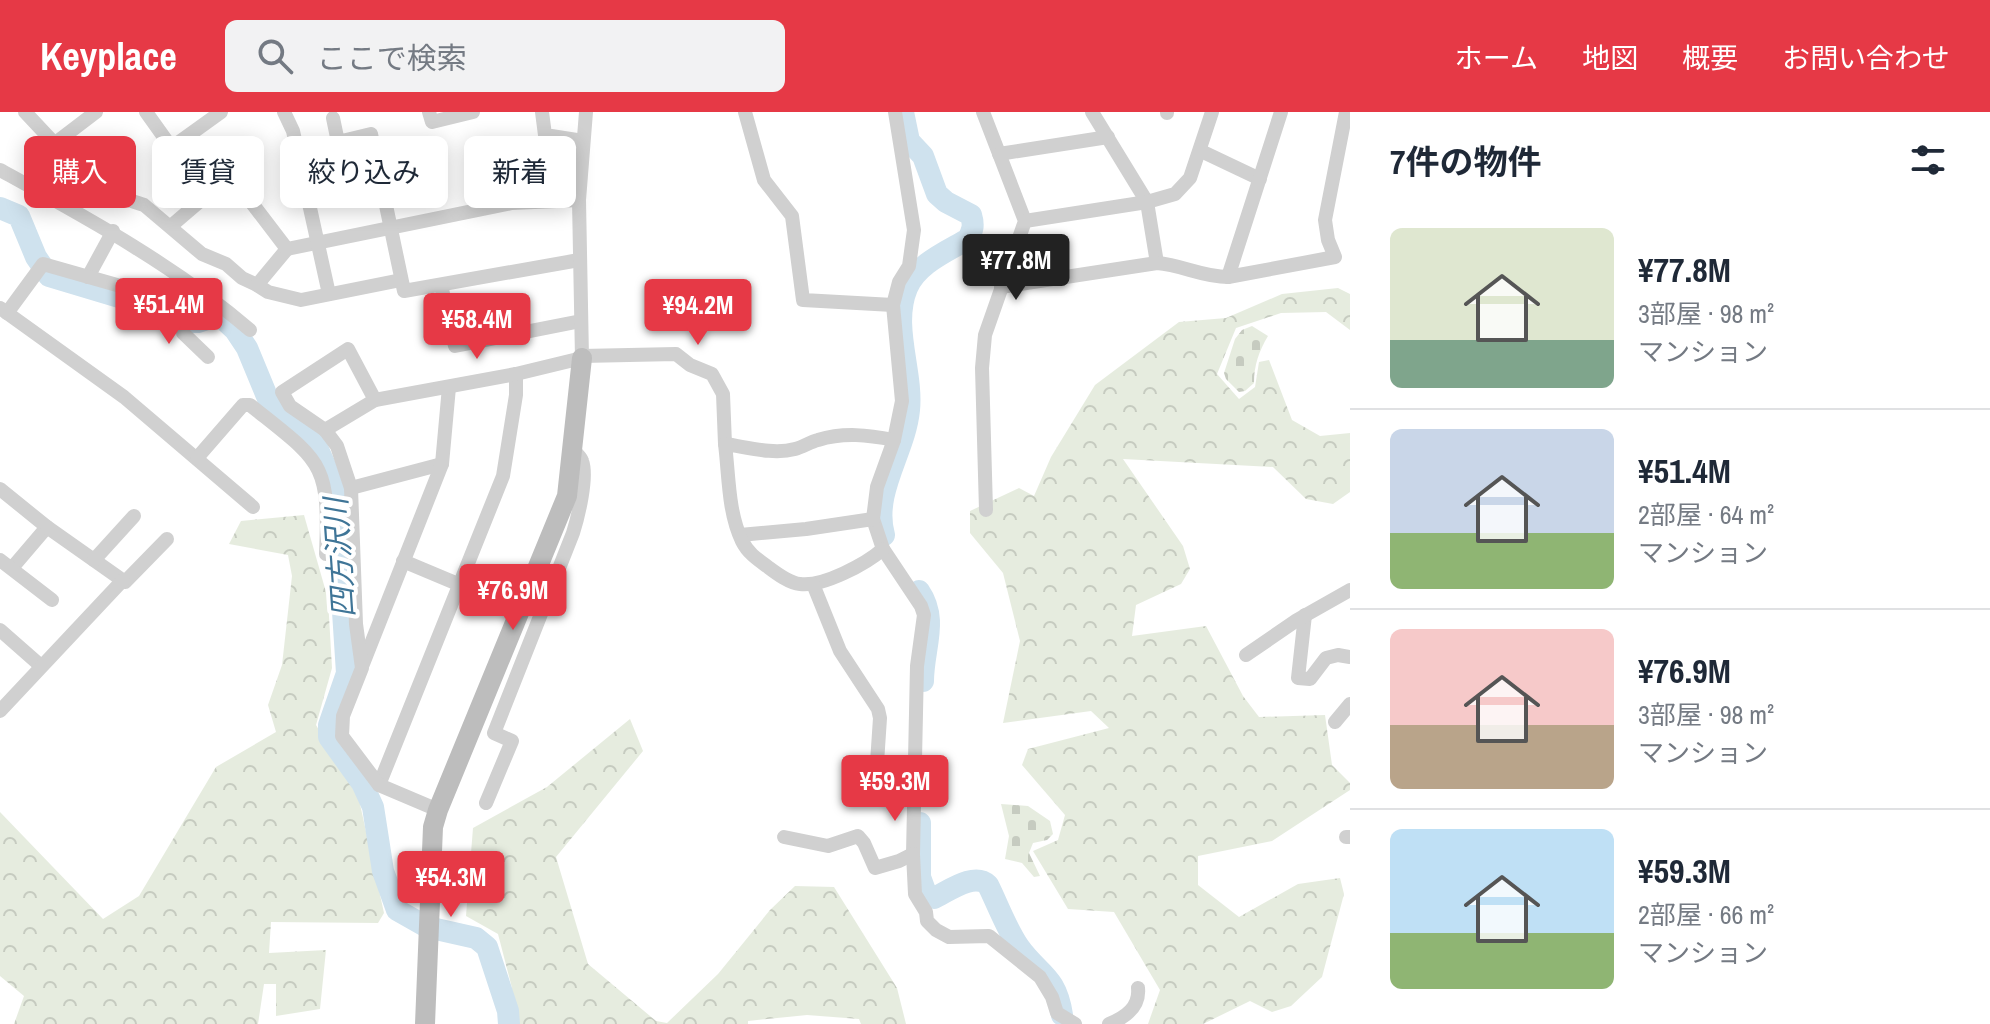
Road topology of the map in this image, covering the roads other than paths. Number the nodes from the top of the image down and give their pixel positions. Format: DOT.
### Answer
graph roads {
  1 [pos="25,112"];
  2 [pos="96,112"];
  3 [pos="146,112"];
  4 [pos="221,112"];
  5 [pos="284,112"];
  6 [pos="429,112"];
  7 [pos="473,112"];
  8 [pos="542,112"];
  9 [pos="586,112"];
  10 [pos="745,112"];
  11 [pos="895,112"];
  12 [pos="983,112"];
  13 [pos="1092,112"];
  14 [pos="1212,112"];
  15 [pos="1281,112"];
  16 [pos="1346,112"];
  17 [pos="333,118"];
  18 [pos="47,136"];
  19 [pos="64,136"];
  20 [pos="163,136"];
  21 [pos="188,136"];
  22 [pos="1108,137"];
  23 [pos="583,141"];
  24 [pos="1201,151"];
  25 [pos="999,154"];
  26 [pos="0,170"];
  27 [pos="1260,179"];
  28 [pos="579,200"];
  29 [pos="136,202"];
  30 [pos="1147,202"];
  31 [pos="192,208"];
  32 [pos="256,208"];
  33 [pos="1025,221"];
  34 [pos="171,226"];
  35 [pos="391,226"];
  36 [pos="113,231"];
  37 [pos="319,242"];
  38 [pos="287,249"];
  39 [pos="579,260"];
  40 [pos="1157,263"];
  41 [pos="88,277"];
  42 [pos="1228,277"];
  43 [pos="401,280"];
  44 [pos="257,285"];
  45 [pos="441,285"];
  46 [pos="1001,287"];
  47 [pos="329,294"];
  48 [pos="212,298"];
  49 [pos="893,305"];
  50 [pos="183,310"];
  51 [pos="4,311"];
  52 [pos="581,321"];
  53 [pos="250,330"];
  54 [pos="208,357"];
  55 [pos="582,357"];
  56 [pos="516,374"];
  57 [pos="449,387"];
  58 [pos="375,400"];
  59 [pos="325,430"];
  60 [pos="894,440"];
  61 [pos="725,444"];
  62 [pos="574,450"];
  63 [pos="197,458"];
  64 [pos="442,464"];
  65 [pos="351,488"];
  66 [pos="0,489"];
  67 [pos="253,507"];
  68 [pos="986,510"];
  69 [pos="134,516"];
  70 [pos="873,519"];
  71 [pos="47,527"];
  72 [pos="740,535"];
  73 [pos="167,539"];
  74 [pos="883,549"];
  75 [pos="326,554"];
  76 [pos="94,560"];
  77 [pos="403,561"];
  78 [pos="6,564"];
  79 [pos="123,580"];
  80 [pos="460,584"];
  81 [pos="813,584"];
  82 [pos="1350,590"];
  83 [pos="52,600"];
  84 [pos="520,610"];
  85 [pos="1305,615"];
  86 [pos="0,630"];
  87 [pos="1246,655"];
  88 [pos="1350,657"];
  89 [pos="41,666"];
  90 [pos="362,668"];
  91 [pos="1350,704"];
  92 [pos="0,710"];
  93 [pos="1335,722"];
  94 [pos="915,780"];
  95 [pos="379,785"];
  96 [pos="486,803"];
  97 [pos="438,810"];
  98 [pos="784,837"];
  99 [pos="913,854"];
  100 [pos="1138,988"];
  101 [pos="1056,1018"];
  102 [pos="425,1024"];
  103 [pos="1075,1024"];
  104 [pos="1109,1024"];
  1 -- 18 [label="street"];
  2 -- 19 [label="street"];
  3 -- 20 [label="street"];
  4 -- 21 [label="street"];
  5 -- 37 [label="street"];
  6 -- 7 [label="street"];
  8 -- 23 [label="street"];
  9 -- 23 [label="street"];
  10 -- 49 [label="street"];
  11 -- 49 [label="street"];
  12 -- 25 [label="street"];
  13 -- 22 [label="street"];
  14 -- 24 [label="street"];
  15 -- 27 [label="street"];
  16 -- 42 [label="street"];
  17 -- 35 [label="street"];
  22 -- 25 [label="street"];
  22 -- 30 [label="street"];
  23 -- 28 [label="street"];
  24 -- 27 [label="street"];
  24 -- 30 [label="street"];
  25 -- 33 [label="street"];
  26 -- 36 [label="street"];
  27 -- 42 [label="street"];
  28 -- 35 [label="street"];
  28 -- 39 [label="street"];
  29 -- 34 [label="street"];
  30 -- 33 [label="street"];
  30 -- 40 [label="street"];
  31 -- 34 [label="street"];
  32 -- 38 [label="street"];
  33 -- 46 [label="street"];
  34 -- 44 [label="street"];
  35 -- 37 [label="street"];
  35 -- 43 [label="street"];
  36 -- 41 [label="street"];
  36 -- 48 [label="street"];
  37 -- 38 [label="street"];
  37 -- 47 [label="street"];
  38 -- 44 [label="street"];
  39 -- 45 [label="street"];
  39 -- 52 [label="street"];
  40 -- 42 [label="street"];
  40 -- 46 [label="street"];
  41 -- 50 [label="street"];
  41 -- 51 [label="street"];
  43 -- 45 [label="street"];
  43 -- 47 [label="street"];
  44 -- 47 [label="street"];
  45 -- 52 [label="street"];
  46 -- 68 [label="street"];
  48 -- 50 [label="street"];
  48 -- 53 [label="street"];
  49 -- 60 [label="street"];
  50 -- 54 [label="street"];
  51 -- 63 [label="street"];
  52 -- 55 [label="street"];
  55 -- 56 [label="street"];
  55 -- 61 [label="street"];
  55 -- 62 [label="street"];
  56 -- 57 [label="street"];
  56 -- 80 [label="street"];
  57 -- 58 [label="street"];
  57 -- 64 [label="street"];
  58 -- 59 [label="street"];
  58 -- 59 [label="street"];
  59 -- 65 [label="street"];
  60 -- 61 [label="street"];
  60 -- 70 [label="street"];
  61 -- 72 [label="street"];
  62 -- 84 [label="street"];
  62 -- 96 [label="street"];
  63 -- 67 [label="street"];
  63 -- 75 [label="street"];
  64 -- 65 [label="street"];
  64 -- 77 [label="street"];
  65 -- 90 [label="street"];
  66 -- 71 [label="street"];
  69 -- 76 [label="street"];
  70 -- 72 [label="street"];
  70 -- 74 [label="street"];
  71 -- 76 [label="street"];
  71 -- 78 [label="street"];
  72 -- 81 [label="street"];
  73 -- 79 [label="street"];
  74 -- 81 [label="street"];
  74 -- 94 [label="street"];
  76 -- 79 [label="street"];
  77 -- 80 [label="street"];
  77 -- 90 [label="street"];
  78 -- 83 [label="street"];
  79 -- 89 [label="street"];
  80 -- 84 [label="street"];
  80 -- 95 [label="street"];
  81 -- 94 [label="street"];
  82 -- 85 [label="street"];
  84 -- 97 [label="street"];
  85 -- 87 [label="street"];
  85 -- 88 [label="street"];
  86 -- 89 [label="street"];
  89 -- 92 [label="street"];
  90 -- 95 [label="street"];
  91 -- 93 [label="street"];
  94 -- 99 [label="street"];
  95 -- 97 [label="street"];
  97 -- 102 [label="street"];
  98 -- 99 [label="street"];
  99 -- 101 [label="street"];
  100 -- 104 [label="street"];
  101 -- 103 [label="street"];
}
